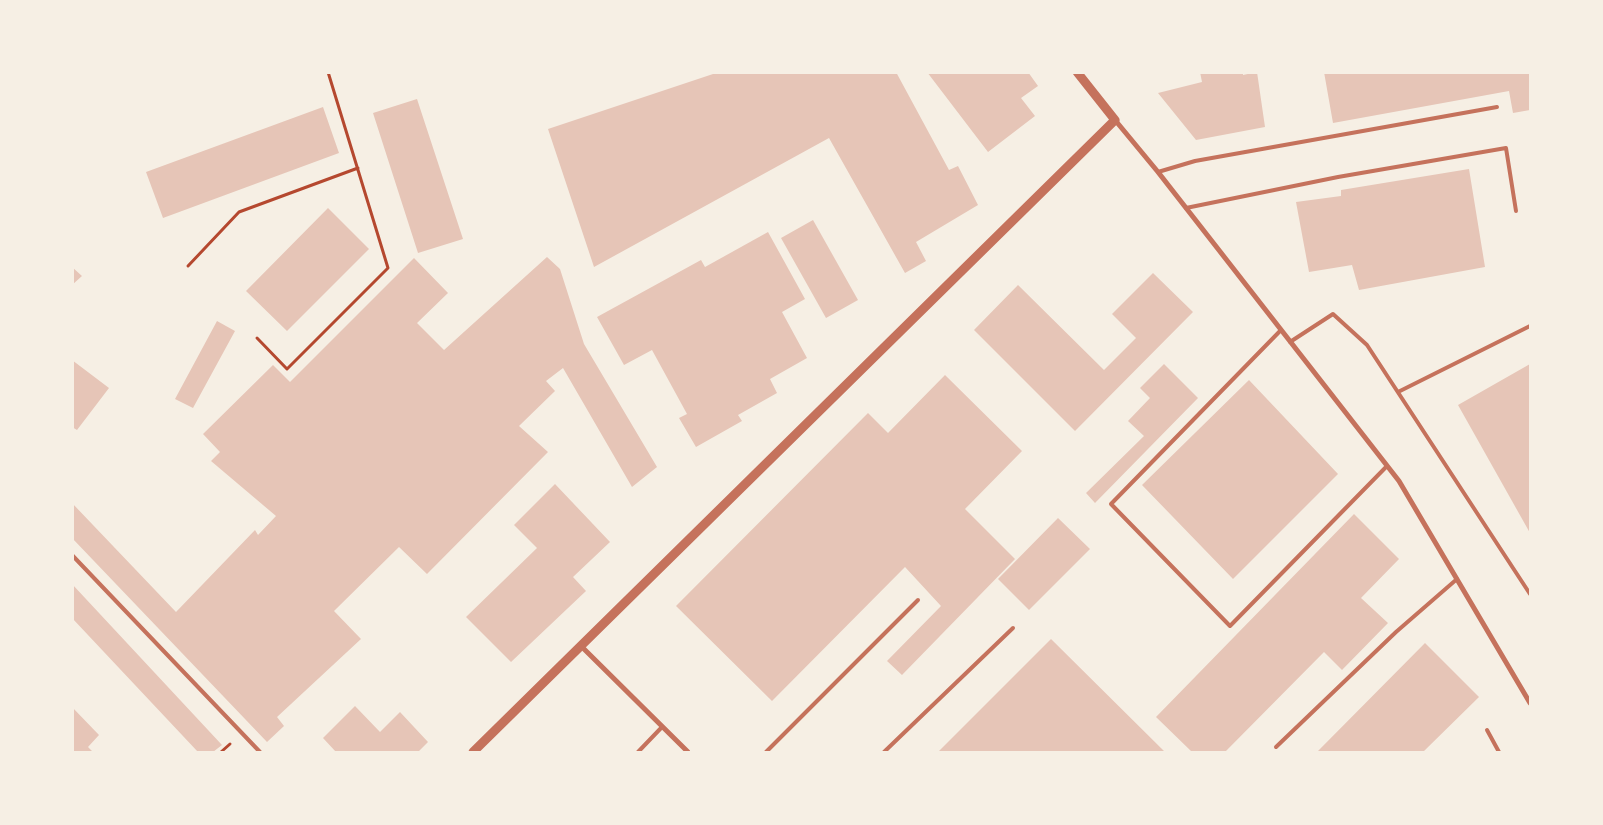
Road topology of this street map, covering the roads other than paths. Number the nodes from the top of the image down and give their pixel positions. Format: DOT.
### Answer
graph roads {
  1 [pos="1077,72"];
  2 [pos="1497,107"];
  3 [pos="1115,120"];
  4 [pos="1158,172"];
  5 [pos="1186,208"];
  6 [pos="1516,211"];
  7 [pos="1530,326"];
  8 [pos="1281,330"];
  9 [pos="1290,342"];
  10 [pos="1398,392"];
  11 [pos="1387,466"];
  12 [pos="72,555"];
  13 [pos="1457,579"];
  14 [pos="1530,594"];
  15 [pos="918,600"];
  16 [pos="1012,628"];
  17 [pos="582,646"];
  18 [pos="1530,703"];
  19 [pos="662,727"];
  20 [pos="1486,730"];
  21 [pos="1276,747"];
  22 [pos="260,752"];
  23 [pos="473,752"];
  24 [pos="638,752"];
  25 [pos="688,752"];
  26 [pos="766,752"];
  27 [pos="884,752"];
  28 [pos="1499,752"];
  1 -- 3 [label="street"];
  2 -- 4 [label="lane"];
  3 -- 4 [label="street"];
  3 -- 17 [label="street"];
  4 -- 5 [label="street"];
  5 -- 6 [label="lane"];
  5 -- 8 [label="street"];
  7 -- 10 [label="lane"];
  8 -- 9 [label="street"];
  8 -- 11 [label="lane"];
  9 -- 10 [label="lane"];
  9 -- 11 [label="street"];
  10 -- 14 [label="lane"];
  11 -- 13 [label="street"];
  12 -- 22 [label="lane"];
  13 -- 18 [label="street"];
  13 -- 21 [label="lane"];
  15 -- 26 [label="lane"];
  16 -- 27 [label="lane"];
  17 -- 19 [label="street"];
  17 -- 23 [label="street"];
  19 -- 24 [label="lane"];
  19 -- 25 [label="street"];
  20 -- 28 [label="lane"];
}
